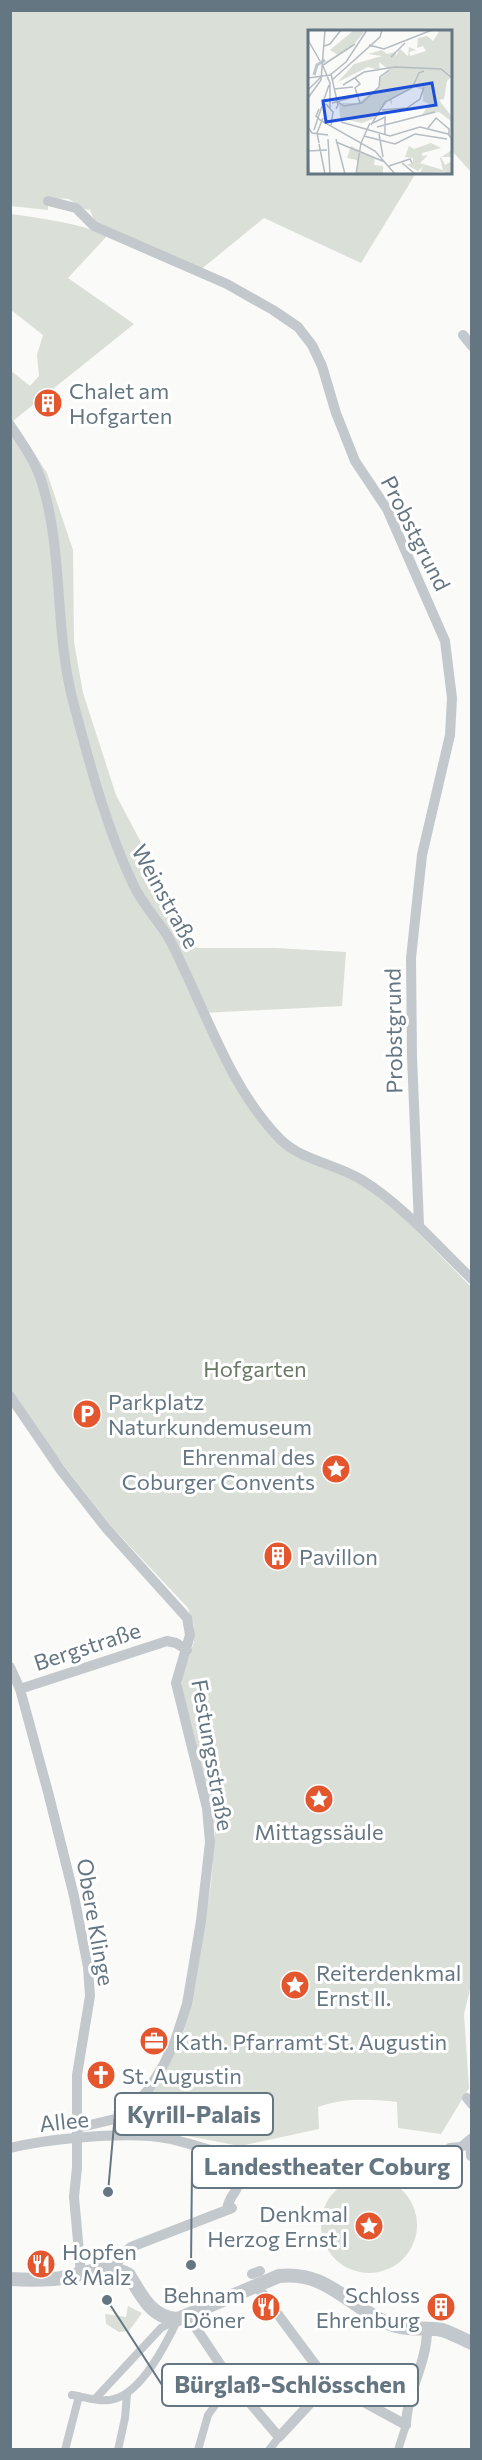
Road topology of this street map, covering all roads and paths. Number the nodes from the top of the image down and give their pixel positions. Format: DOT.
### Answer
graph roads {
  1 [pos="48,201"];
  2 [pos="463,335"];
  3 [pos="471,346"];
  4 [pos="10,425"];
  5 [pos="419,1225"];
  6 [pos="471,1279"];
  7 [pos="10,1396"];
  8 [pos="187,1650"];
  9 [pos="10,1667"];
  10 [pos="20,1689"];
  11 [pos="77,2128"];
  12 [pos="471,2139"];
  13 [pos="10,2148"];
  14 [pos="450,2148"];
  15 [pos="471,2156"];
  16 [pos="113,2270"];
  17 [pos="81,2274"];
  18 [pos="256,2277"];
  19 [pos="10,2279"];
  20 [pos="183,2318"];
  21 [pos="427,2330"];
  22 [pos="471,2343"];
  23 [pos="232,2382"];
  24 [pos="329,2383"];
  25 [pos="127,2394"];
  26 [pos="95,2399"];
  27 [pos="406,2425"];
  28 [pos="279,2436"];
  29 [pos="65,2450"];
  30 [pos="118,2450"];
  31 [pos="198,2450"];
  32 [pos="269,2450"];
  33 [pos="398,2450"];
  1 -- 5 [label="street, Probstgrund"];
  2 -- 3 [label="street"];
  4 -- 5 [label="street, Weinstraße"];
  5 -- 6 [label="street"];
  7 -- 8 [label="street, Festungsstraße"];
  8 -- 10 [label="street, Bergstraße"];
  8 -- 11 [label="street, Festungsstraße"];
  9 -- 10 [label="street, Bergstraße"];
  10 -- 11 [label="street, Obere Klinge"];
  11 -- 17 [label="street, Obere Klinge, bridge"];
  12 -- 14 [label="street"];
  12 -- 15 [label="street"];
  13 -- 16 [label="street, Allee"];
  16 -- 17 [label="street"];
  16 -- 20 [label="street"];
  17 -- 19 [label="street"];
  18 -- 20 [label="street"];
  18 -- 21 [label="street"];
  18 -- 24 [label="street"];
  20 -- 23 [label="street"];
  20 -- 25 [label="street"];
  20 -- 26 [label="street"];
  21 -- 22 [label="street"];
  21 -- 27 [label="street"];
  23 -- 28 [label="street"];
  23 -- 31 [label="street"];
  24 -- 27 [label="street"];
  24 -- 28 [label="street"];
  25 -- 26 [label="street"];
  25 -- 30 [label="street"];
  26 -- 29 [label="street"];
  27 -- 33 [label="street"];
  28 -- 32 [label="street"];
}
